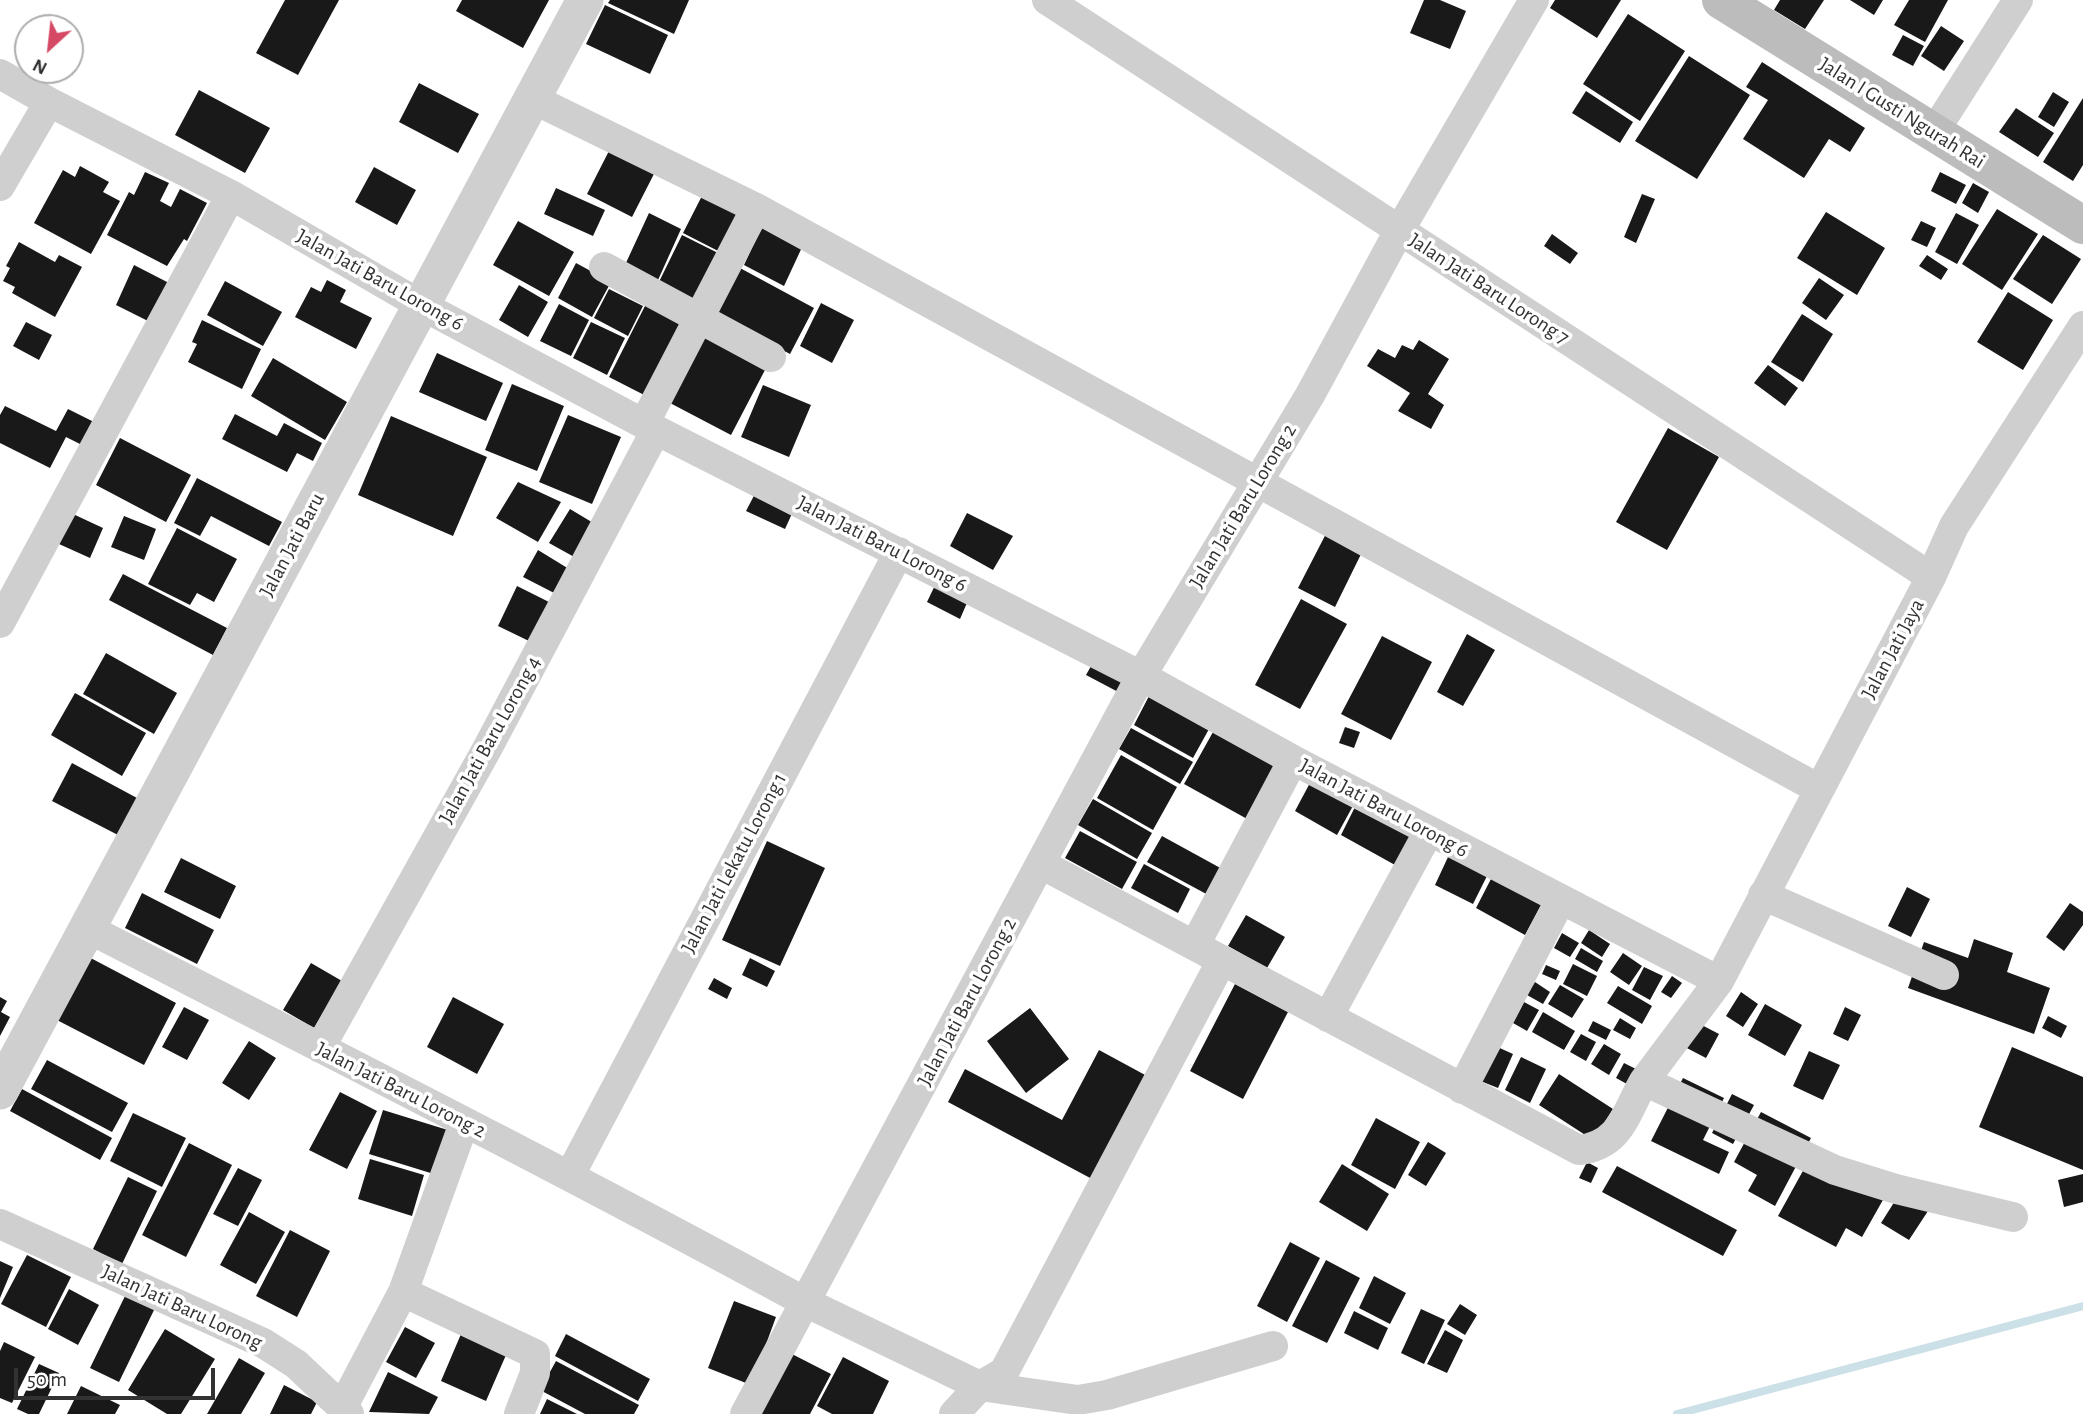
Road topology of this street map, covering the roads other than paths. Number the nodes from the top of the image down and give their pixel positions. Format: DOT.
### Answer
graph roads {
  1 [pos="584,0"];
  2 [pos="1047,0"];
  3 [pos="1534,0"];
  4 [pos="1721,0"];
  5 [pos="2018,0"];
  6 [pos="0,74"];
  7 [pos="530,97"];
  8 [pos="49,102"];
  9 [pos="1934,132"];
  10 [pos="0,186"];
  11 [pos="231,195"];
  12 [pos="756,208"];
  13 [pos="2083,225"];
  14 [pos="1399,231"];
  15 [pos="604,267"];
  16 [pos="421,304"];
  17 [pos="699,319"];
  18 [pos="2083,326"];
  19 [pos="771,357"];
  20 [pos="650,427"];
  21 [pos="1257,480"];
  22 [pos="899,552"];
  23 [pos="1931,577"];
  24 [pos="0,623"];
  25 [pos="1140,676"];
  26 [pos="1293,760"];
  27 [pos="1819,789"];
  28 [pos="1429,831"];
  29 [pos="1041,864"];
  30 [pos="1763,895"];
  31 [pos="1560,901"];
  32 [pos="87,928"];
  33 [pos="1195,945"];
  34 [pos="1222,960"];
  35 [pos="1944,975"];
  36 [pos="1718,981"];
  37 [pos="1328,1017"];
  38 [pos="320,1048"];
  39 [pos="1644,1081"];
  40 [pos="1462,1089"];
  41 [pos="0,1091"];
  42 [pos="464,1124"];
  43 [pos="570,1175"];
  44 [pos="2013,1217"];
  45 [pos="0,1224"];
  46 [pos="403,1292"];
  47 [pos="806,1302"];
  48 [pos="1273,1346"];
  49 [pos="980,1386"];
  50 [pos="346,1411"];
  51 [pos="519,1414"];
  52 [pos="745,1414"];
  53 [pos="954,1414"];
  1 -- 7 [label="street, Jalan Jati Baru"];
  2 -- 14 [label="street, Jalan Jati Baru Lorong 7"];
  3 -- 14 [label="street, Jalan Jati Baru Lorong 2"];
  4 -- 9 [label="main road, Jalan I Gusti Ngurah Rai"];
  5 -- 9 [label="street"];
  6 -- 8 [label="street, Jalan Jati Baru Lorong 6"];
  7 -- 12 [label="street"];
  7 -- 16 [label="street, Jalan Jati Baru"];
  8 -- 10 [label="street"];
  8 -- 11 [label="street, Jalan Jati Baru Lorong 6"];
  9 -- 13 [label="main road, Jalan I Gusti Ngurah Rai"];
  11 -- 16 [label="street, Jalan Jati Baru Lorong 6"];
  11 -- 24 [label="street"];
  12 -- 17 [label="street, Jalan Jati Baru Lorong 4"];
  12 -- 21 [label="street"];
  14 -- 21 [label="street, Jalan Jati Baru Lorong 2"];
  14 -- 23 [label="street, Jalan Jati Baru Lorong 7"];
  15 -- 17 [label="street"];
  16 -- 20 [label="street, Jalan Jati Baru Lorong 6"];
  16 -- 32 [label="street, Jalan Jati Baru"];
  17 -- 19 [label="street"];
  17 -- 20 [label="street, Jalan Jati Baru Lorong 4"];
  18 -- 23 [label="street, Jalan Jati Jaya"];
  20 -- 22 [label="street, Jalan Jati Baru Lorong 6"];
  20 -- 38 [label="street, Jalan Jati Baru Lorong 4"];
  21 -- 25 [label="street, Jalan Jati Baru Lorong 2"];
  21 -- 27 [label="street"];
  22 -- 25 [label="street, Jalan Jati Baru Lorong 6"];
  22 -- 43 [label="street, Jalan Jati Lekatu Lorong 1"];
  23 -- 27 [label="street, Jalan Jati Jaya"];
  25 -- 26 [label="street, Jalan Jati Baru Lorong 6"];
  25 -- 29 [label="street, Jalan Jati Baru Lorong 2"];
  26 -- 28 [label="street, Jalan Jati Baru Lorong 6"];
  26 -- 33 [label="street"];
  27 -- 30 [label="street, Jalan Jati Jaya"];
  28 -- 31 [label="street, Jalan Jati Baru Lorong 6"];
  28 -- 37 [label="street"];
  29 -- 33 [label="street, Jalan Jati Jaya"];
  29 -- 47 [label="street, Jalan Jati Baru Lorong 2"];
  30 -- 35 [label="street"];
  30 -- 36 [label="street, Jalan Jati Jaya"];
  31 -- 36 [label="street, Jalan Jati Baru Lorong 6"];
  31 -- 40 [label="street"];
  32 -- 38 [label="street, Jalan Jati Baru Lorong 2"];
  32 -- 41 [label="street, Jalan Jati Baru"];
  33 -- 34 [label="street, Jalan Jati Jaya"];
  34 -- 37 [label="street, Jalan Jati Jaya"];
  34 -- 49 [label="street"];
  36 -- 39 [label="street, Jalan Jati Jaya"];
  37 -- 40 [label="street, Jalan Jati Jaya"];
  38 -- 42 [label="street, Jalan Jati Baru Lorong 2"];
  39 -- 40 [label="street, Jalan Jati Jaya"];
  39 -- 44 [label="street"];
  42 -- 43 [label="street, Jalan Jati Baru Lorong 2"];
  42 -- 46 [label="street"];
  43 -- 47 [label="street, Jalan Jati Baru Lorong 2"];
  45 -- 50 [label="street, Jalan Jati Baru Lorong"];
  46 -- 50 [label="street"];
  46 -- 51 [label="street"];
  47 -- 49 [label="street"];
  47 -- 52 [label="street"];
  48 -- 49 [label="street"];
  49 -- 53 [label="street"];
}
